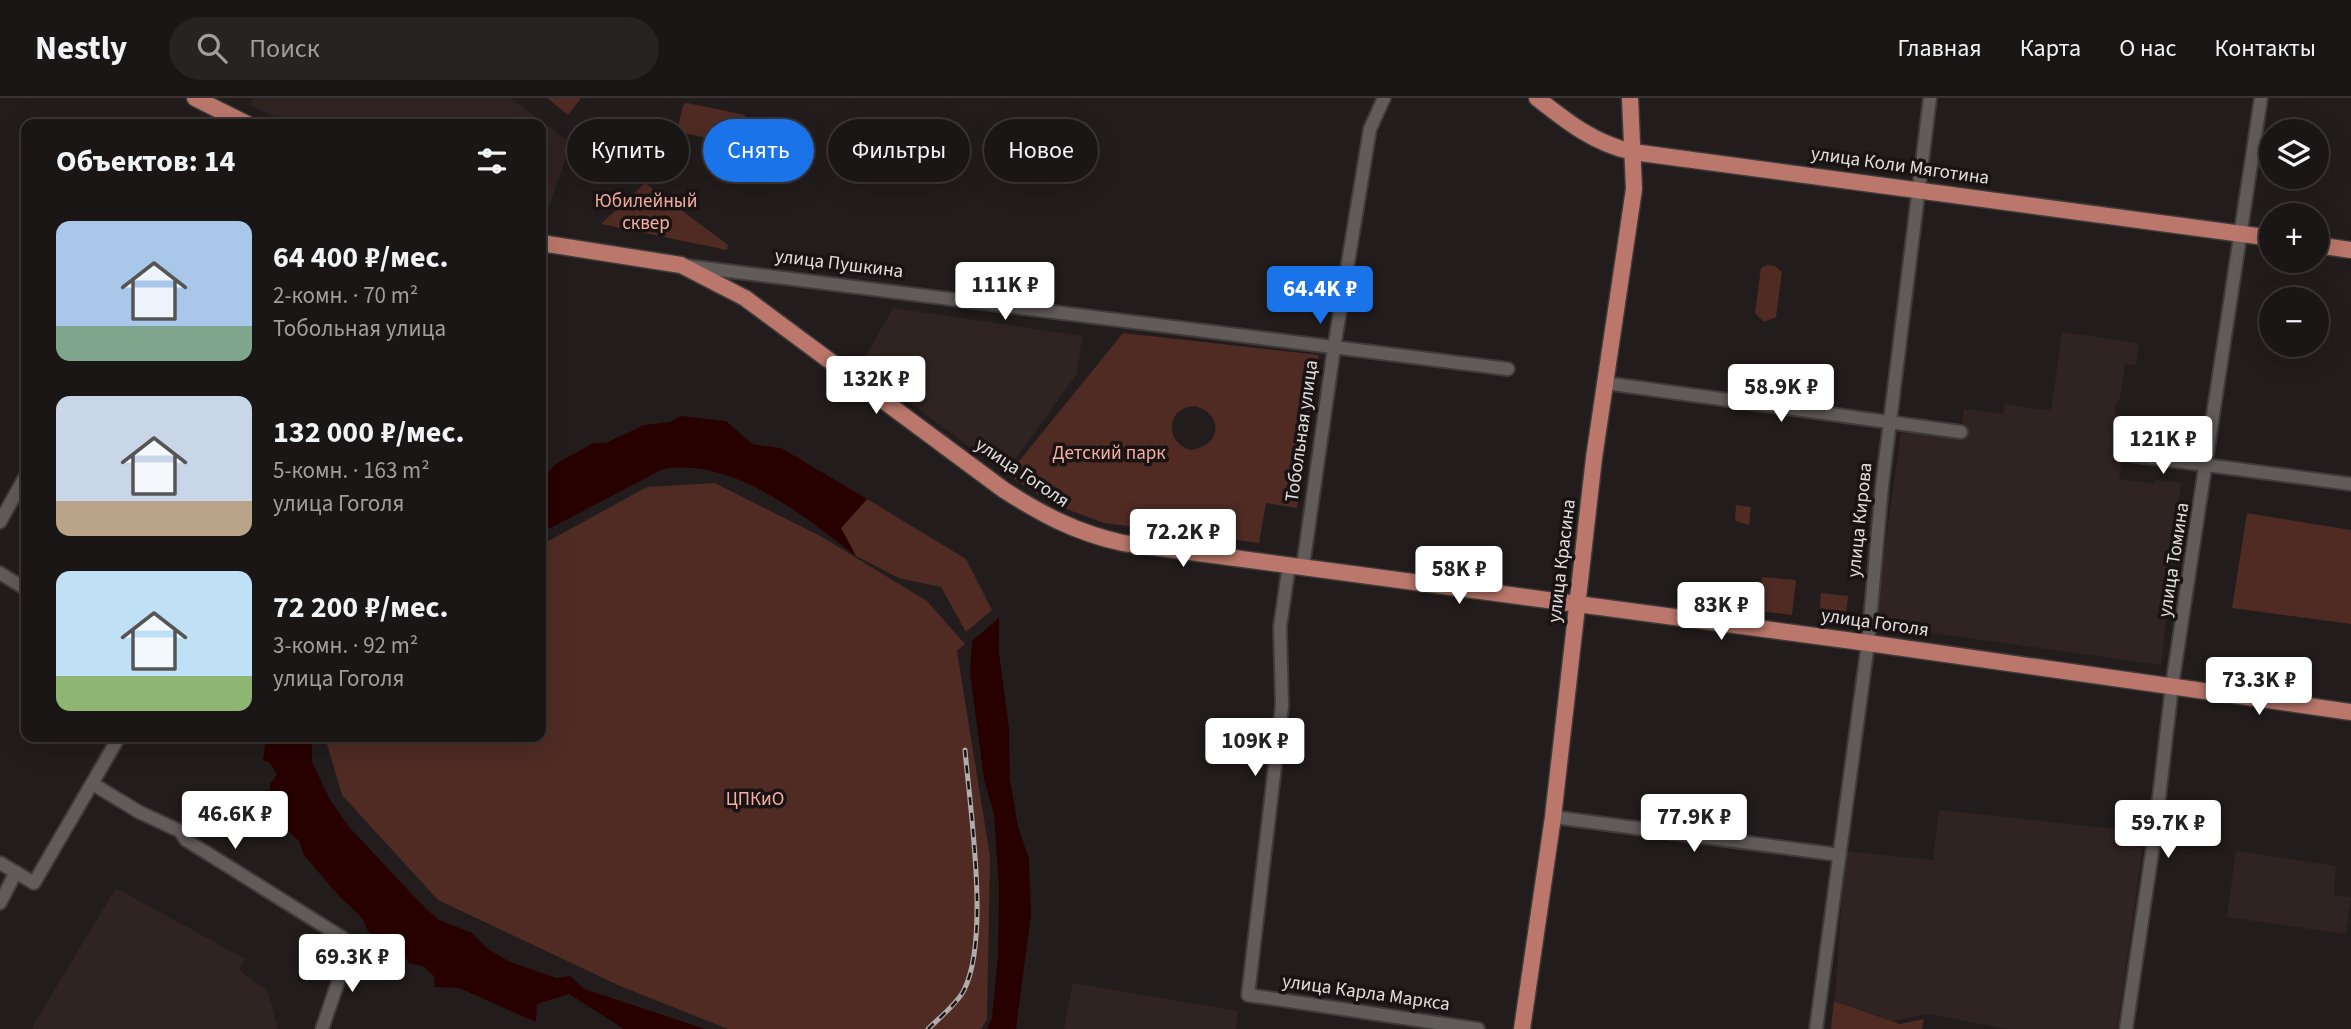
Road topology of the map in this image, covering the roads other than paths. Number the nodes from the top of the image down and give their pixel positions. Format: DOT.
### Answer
graph roads {
  1 [pos="195,98"];
  2 [pos="1384,98"];
  3 [pos="1537,98"];
  4 [pos="1630,98"];
  5 [pos="1930,98"];
  6 [pos="2261,98"];
  7 [pos="231,119"];
  8 [pos="1633,152"];
  9 [pos="1918,190"];
  10 [pos="2241,234"];
  11 [pos="2259,237"];
  12 [pos="546,244"];
  13 [pos="2329,247"];
  14 [pos="2351,250"];
  15 [pos="681,265"];
  16 [pos="1334,348"];
  17 [pos="1508,369"];
  18 [pos="1605,383"];
  19 [pos="1890,422"];
  20 [pos="1961,432"];
  21 [pos="2122,454"];
  22 [pos="2208,466"];
  23 [pos="21,484"];
  24 [pos="2351,484"];
  25 [pos="0,522"];
  26 [pos="1296,565"];
  27 [pos="0,573"];
  28 [pos="21,586"];
  29 [pos="1578,604"];
  30 [pos="1868,643"];
  31 [pos="2172,686"];
  32 [pos="2351,712"];
  33 [pos="116,742"];
  34 [pos="93,784"];
  35 [pos="1553,817"];
  36 [pos="1840,855"];
  37 [pos="0,863"];
  38 [pos="16,872"];
  39 [pos="0,903"];
  40 [pos="1248,995"];
  41 [pos="322,1029"];
  42 [pos="1478,1029"];
  43 [pos="1522,1029"];
  44 [pos="1816,1029"];
  45 [pos="2126,1029"];
  1 -- 7 [label="main road"];
  2 -- 16 [label="street, Тобольная улица"];
  3 -- 8 [label="main road, улица Коли Мяготина"];
  4 -- 8 [label="main road, улица Красина"];
  5 -- 9 [label="street, улица Кирова"];
  6 -- 10 [label="street, улица Томина"];
  8 -- 9 [label="main road, улица Коли Мяготина"];
  8 -- 18 [label="main road, улица Красина"];
  9 -- 10 [label="main road, улица Коли Мяготина"];
  9 -- 19 [label="street, улица Кирова"];
  10 -- 11 [label="main road, улица Коли Мяготина"];
  10 -- 22 [label="street, улица Томина"];
  12 -- 15 [label="main road, улица Пушкина"];
  13 -- 14 [label="main road"];
  15 -- 16 [label="street, улица Пушкина"];
  15 -- 26 [label="main road, улица Гоголя"];
  16 -- 17 [label="street, улица Пушкина"];
  16 -- 26 [label="street, Тобольная улица"];
  18 -- 19 [label="street"];
  18 -- 29 [label="main road, улица Красина"];
  19 -- 20 [label="street"];
  19 -- 30 [label="street, улица Кирова"];
  21 -- 22 [label="street"];
  22 -- 24 [label="street"];
  22 -- 31 [label="street, улица Томина"];
  23 -- 25 [label="street"];
  26 -- 29 [label="main road, улица Гоголя"];
  26 -- 40 [label="street, Тобольная улица"];
  27 -- 28 [label="street"];
  29 -- 30 [label="main road, улица Гоголя"];
  29 -- 35 [label="main road, улица Красина"];
  30 -- 31 [label="main road, улица Гоголя"];
  30 -- 36 [label="street, улица Кирова"];
  31 -- 32 [label="main road, улица Гоголя"];
  31 -- 45 [label="street, улица Томина"];
  33 -- 34 [label="street"];
  34 -- 38 [label="street"];
  34 -- 41 [label="street"];
  35 -- 36 [label="street"];
  35 -- 43 [label="main road, улица Красина"];
  36 -- 44 [label="street, улица Кирова"];
  37 -- 38 [label="street"];
  38 -- 39 [label="street"];
  40 -- 42 [label="street, улица Карла Маркса"];
}
